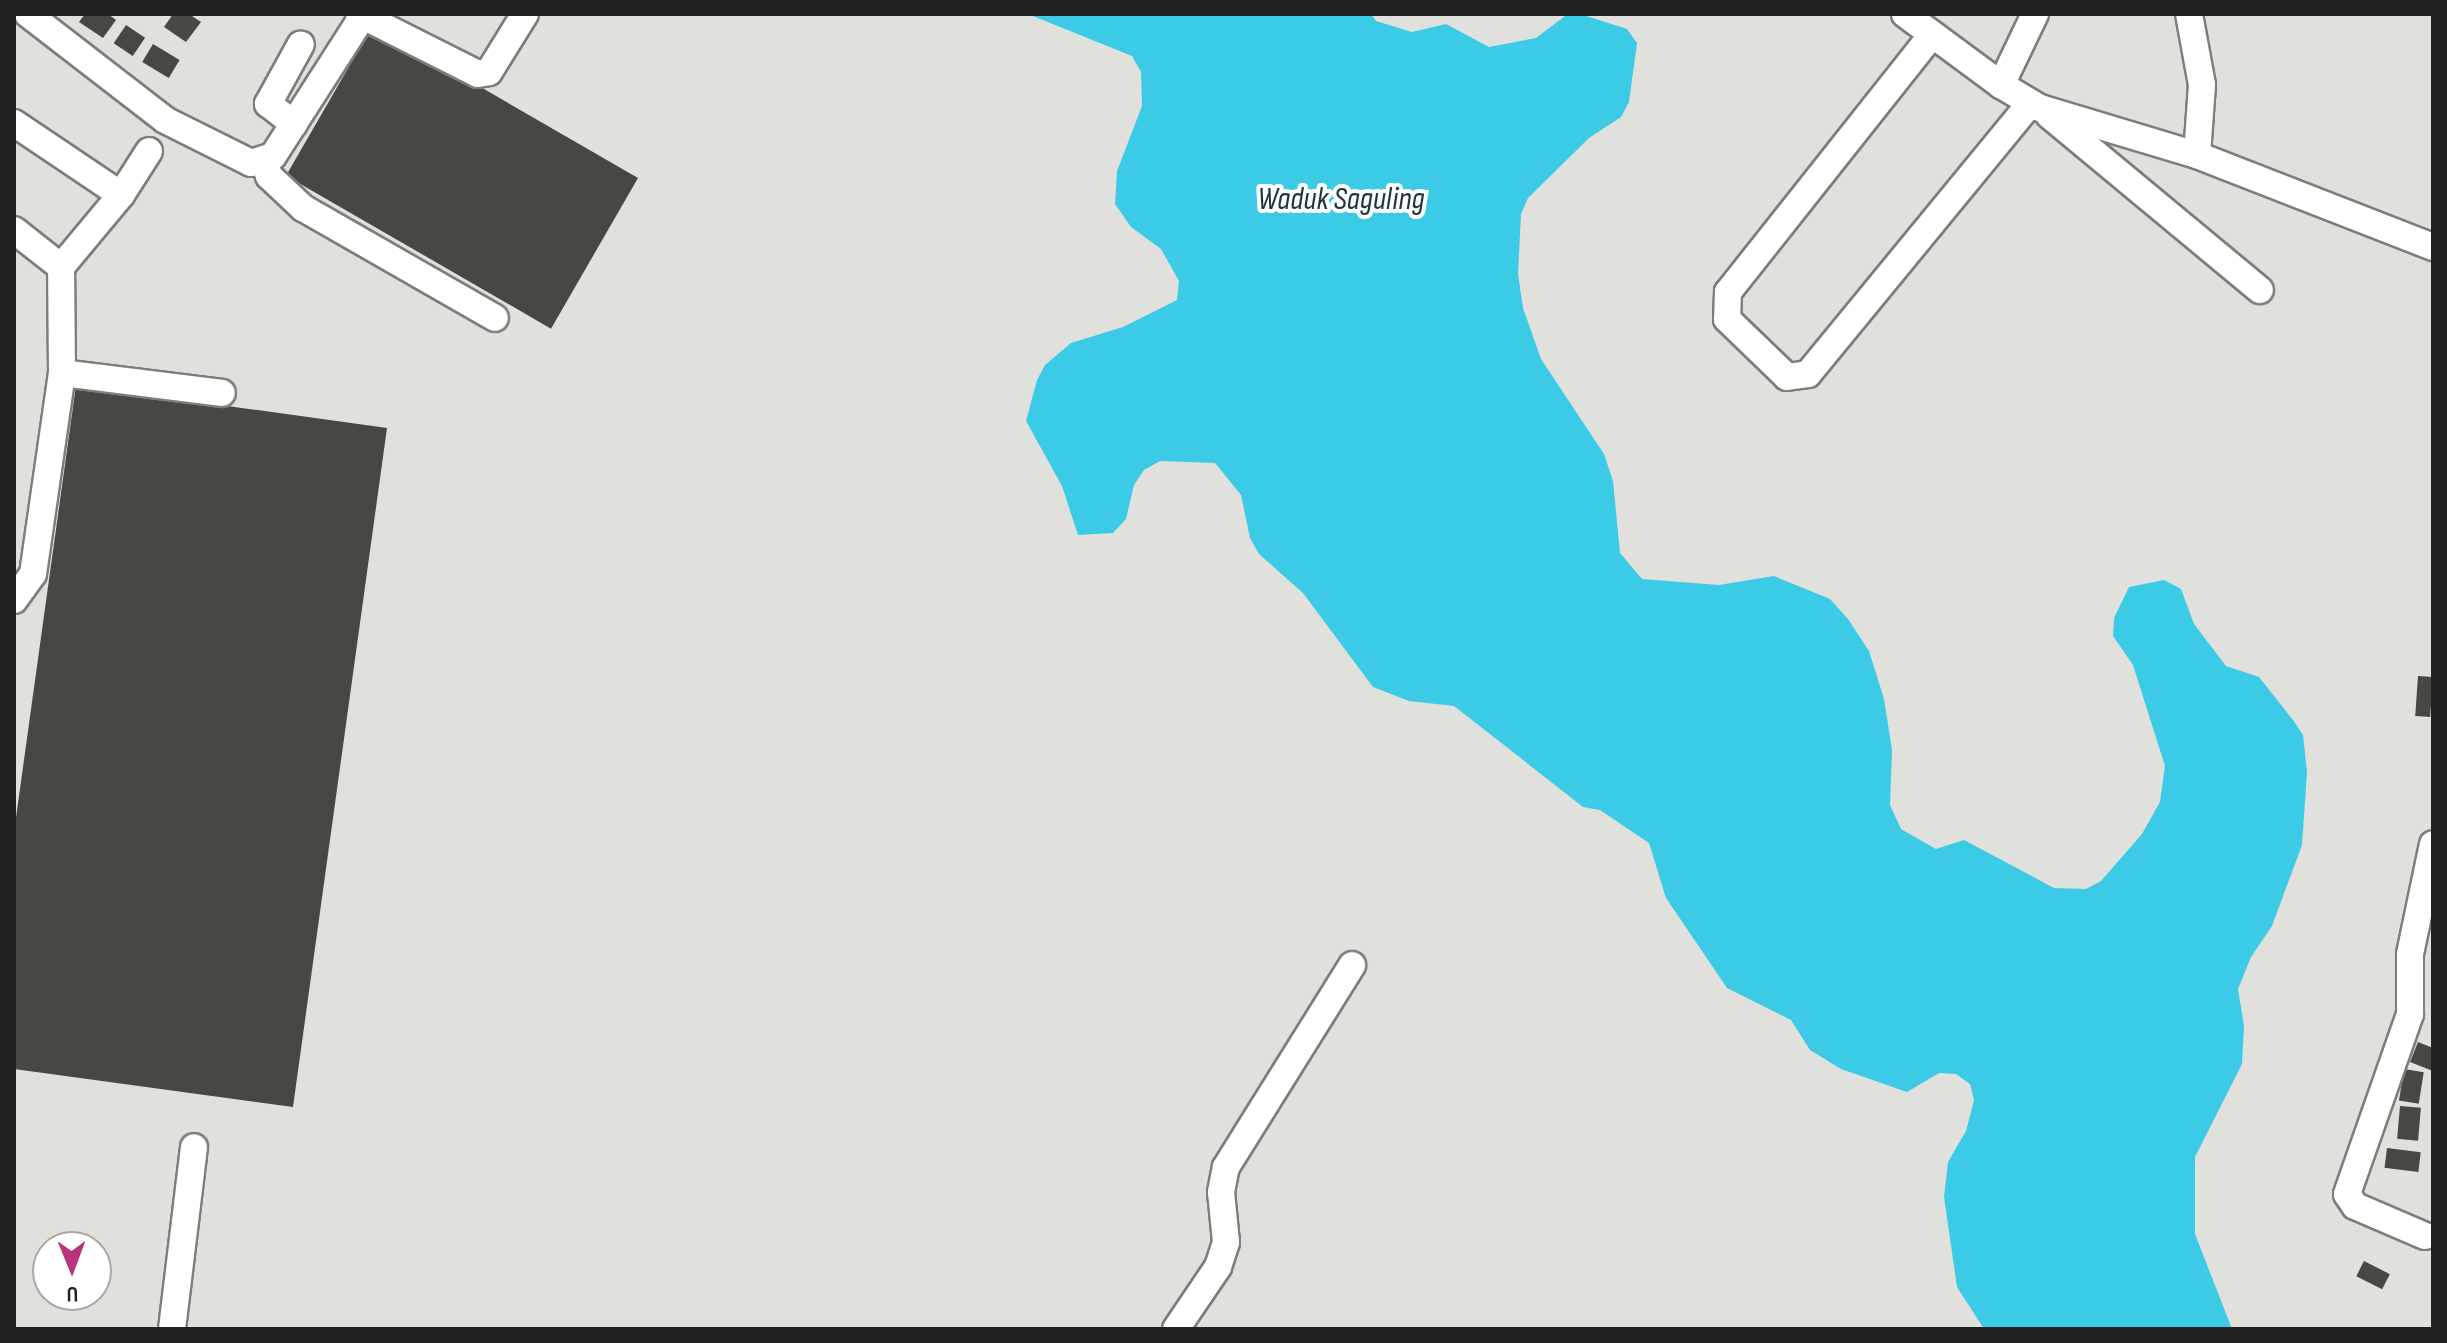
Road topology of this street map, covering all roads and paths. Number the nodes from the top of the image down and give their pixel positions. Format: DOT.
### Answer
graph roads {
  1 [pos="28,14"];
  2 [pos="525,14"];
  3 [pos="1905,14"];
  4 [pos="2035,14"];
  5 [pos="2189,14"];
  6 [pos="362,15"];
  7 [pos="1931,36"];
  8 [pos="301,44"];
  9 [pos="2001,85"];
  10 [pos="2035,106"];
  11 [pos="14,123"];
  12 [pos="294,124"];
  13 [pos="149,151"];
  14 [pos="2197,155"];
  15 [pos="264,162"];
  16 [pos="121,195"];
  17 [pos="14,230"];
  18 [pos="2433,247"];
  19 [pos="61,267"];
  20 [pos="2260,290"];
  21 [pos="495,318"];
  22 [pos="62,373"];
  23 [pos="222,393"];
  24 [pos="14,600"];
  25 [pos="2433,844"];
  26 [pos="1352,965"];
  27 [pos="194,1147"];
  28 [pos="2425,1236"];
  29 [pos="172,1329"];
  30 [pos="1176,1329"];
  1 -- 15 [label="street"];
  2 -- 6 [label="street"];
  3 -- 7 [label="street"];
  4 -- 9 [label="street"];
  5 -- 14 [label="street"];
  6 -- 12 [label="street"];
  7 -- 9 [label="street"];
  7 -- 10 [label="street"];
  8 -- 12 [label="street"];
  9 -- 10 [label="street"];
  10 -- 14 [label="street"];
  10 -- 20 [label="street"];
  11 -- 16 [label="street"];
  12 -- 15 [label="street"];
  13 -- 16 [label="street"];
  14 -- 18 [label="street"];
  15 -- 21 [label="street"];
  16 -- 19 [label="street"];
  17 -- 19 [label="street"];
  19 -- 22 [label="street"];
  22 -- 23 [label="street"];
  22 -- 24 [label="street"];
  25 -- 28 [label="street"];
  26 -- 30 [label="street"];
  27 -- 29 [label="street"];
}
